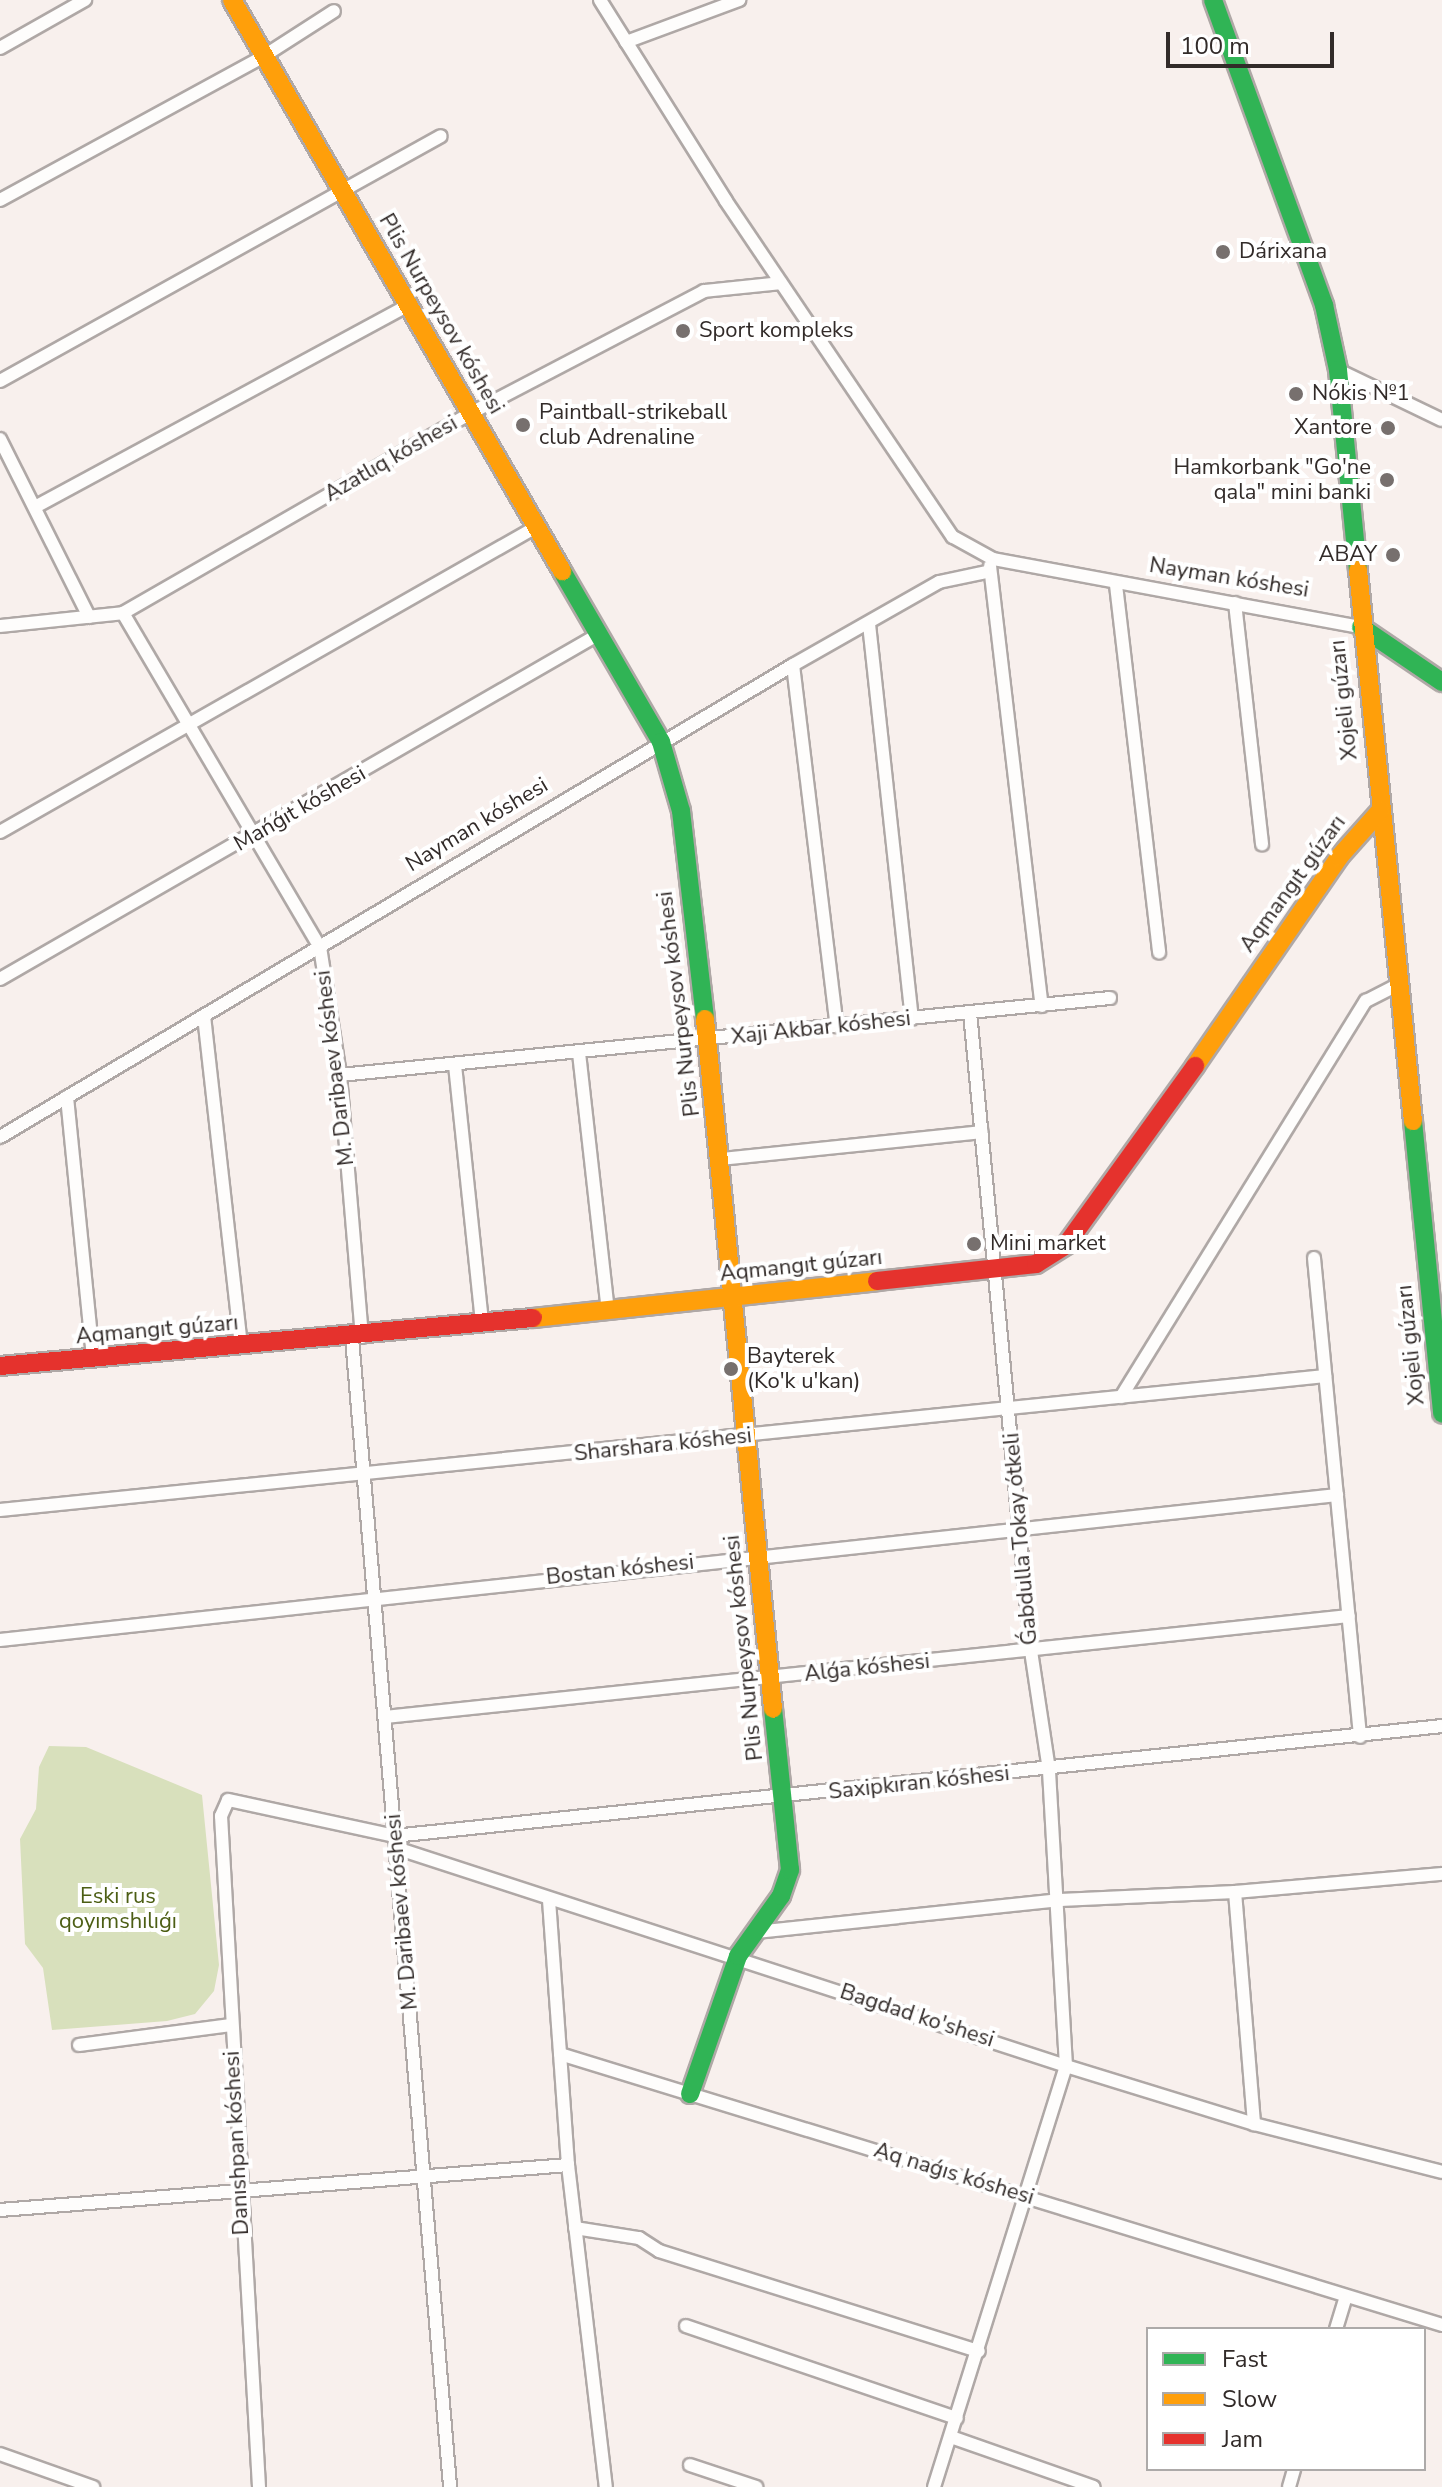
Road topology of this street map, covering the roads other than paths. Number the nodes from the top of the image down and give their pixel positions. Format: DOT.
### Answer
graph roads {
  1 [pos="85,0"];
  2 [pos="232,0"];
  3 [pos="600,0"];
  4 [pos="739,0"];
  5 [pos="1213,0"];
  6 [pos="334,11"];
  7 [pos="626,42"];
  8 [pos="0,48"];
  9 [pos="264,56"];
  10 [pos="441,136"];
  11 [pos="342,194"];
  12 [pos="0,200"];
  13 [pos="781,283"];
  14 [pos="408,305"];
  15 [pos="1338,370"];
  16 [pos="0,381"];
  17 [pos="471,413"];
  18 [pos="1442,420"];
  19 [pos="0,439"];
  20 [pos="35,507"];
  21 [pos="536,527"];
  22 [pos="993,559"];
  23 [pos="986,572"];
  24 [pos="1116,585"];
  25 [pos="1235,603"];
  26 [pos="123,613"];
  27 [pos="89,617"];
  28 [pos="869,624"];
  29 [pos="0,626"];
  30 [pos="1361,627"];
  31 [pos="599,634"];
  32 [pos="793,665"];
  33 [pos="1442,682"];
  34 [pos="186,728"];
  35 [pos="661,742"];
  36 [pos="1380,811"];
  37 [pos="0,832"];
  38 [pos="253,837"];
  39 [pos="1262,844"];
  40 [pos="320,947"];
  41 [pos="1159,952"];
  42 [pos="0,979"];
  43 [pos="1398,985"];
  44 [pos="1110,998"];
  45 [pos="1042,1006"];
  46 [pos="970,1013"];
  47 [pos="204,1016"];
  48 [pos="912,1019"];
  49 [pos="837,1026"];
  50 [pos="709,1040"];
  51 [pos="579,1053"];
  52 [pos="455,1065"];
  53 [pos="340,1075"];
  54 [pos="67,1097"];
  55 [pos="982,1132"];
  56 [pos="0,1137"];
  57 [pos="721,1159"];
  58 [pos="1314,1258"];
  59 [pos="995,1271"];
  60 [pos="729,1297"];
  61 [pos="608,1310"];
  62 [pos="482,1324"];
  63 [pos="357,1337"];
  64 [pos="241,1347"];
  65 [pos="93,1359"];
  66 [pos="0,1366"];
  67 [pos="1325,1376"];
  68 [pos="1121,1397"];
  69 [pos="1009,1411"];
  70 [pos="1442,1414"];
  71 [pos="746,1436"];
  72 [pos="364,1474"];
  73 [pos="1337,1495"];
  74 [pos="0,1510"];
  75 [pos="1020,1529"];
  76 [pos="758,1555"];
  77 [pos="374,1597"];
  78 [pos="1349,1616"];
  79 [pos="0,1640"];
  80 [pos="1031,1651"];
  81 [pos="772,1678"];
  82 [pos="385,1717"];
  83 [pos="1442,1726"];
  84 [pos="1360,1737"];
  85 [pos="1049,1770"];
  86 [pos="785,1797"];
  87 [pos="395,1842"];
  88 [pos="1442,1874"];
  89 [pos="1235,1892"];
  90 [pos="549,1900"];
  91 [pos="1060,1900"];
  92 [pos="756,1932"];
  93 [pos="738,1956"];
  94 [pos="231,2025"];
  95 [pos="79,2045"];
  96 [pos="560,2054"];
  97 [pos="1066,2066"];
  98 [pos="690,2094"];
  99 [pos="1254,2124"];
  100 [pos="568,2165"];
  101 [pos="1442,2172"];
  102 [pos="426,2179"];
  103 [pos="240,2194"];
  104 [pos="1027,2196"];
  105 [pos="0,2210"];
  106 [pos="575,2228"];
  107 [pos="1345,2299"];
  108 [pos="1442,2325"];
  109 [pos="686,2326"];
  110 [pos="1337,2327"];
  111 [pos="979,2351"];
  112 [pos="957,2418"];
  113 [pos="951,2437"];
  114 [pos="0,2454"];
  115 [pos="690,2465"];
  116 [pos="93,2487"];
  117 [pos="259,2487"];
  118 [pos="450,2487"];
  119 [pos="606,2487"];
  120 [pos="756,2487"];
  121 [pos="934,2487"];
  122 [pos="1094,2487"];
  1 -- 8 [label="street"];
  2 -- 9 [label="street, Plis Nurpeysov kóshesi"];
  3 -- 7 [label="street, Nayman kóshesi"];
  4 -- 7 [label="street"];
  5 -- 15 [label="street, Xojeli gúzarı"];
  6 -- 9 [label="street"];
  7 -- 13 [label="street, Nayman kóshesi"];
  9 -- 11 [label="street, Plis Nurpeysov kóshesi"];
  9 -- 12 [label="street"];
  10 -- 11 [label="street"];
  11 -- 14 [label="street, Plis Nurpeysov kóshesi"];
  11 -- 16 [label="street"];
  13 -- 17 [label="street, Azatlıq kóshesi"];
  13 -- 22 [label="street, Nayman kóshesi"];
  14 -- 17 [label="street, Plis Nurpeysov kóshesi"];
  14 -- 20 [label="street"];
  15 -- 18 [label="street"];
  15 -- 30 [label="street, Xojeli gúzarı"];
  17 -- 21 [label="street, Plis Nurpeysov kóshesi"];
  17 -- 26 [label="street, Azatlıq kóshesi"];
  19 -- 20 [label="street"];
  20 -- 27 [label="street"];
  21 -- 31 [label="street, Plis Nurpeysov kóshesi"];
  21 -- 34 [label="street"];
  22 -- 23 [label="street"];
  22 -- 24 [label="street, Nayman kóshesi"];
  23 -- 28 [label="street, Nayman kóshesi"];
  23 -- 45 [label="street"];
  24 -- 25 [label="street, Nayman kóshesi"];
  24 -- 41 [label="street"];
  25 -- 30 [label="street, Nayman kóshesi"];
  25 -- 39 [label="street"];
  26 -- 27 [label="street, Azatlıq kóshesi"];
  26 -- 34 [label="street, M. Daribaev kóshesi"];
  27 -- 29 [label="street, Azatlıq kóshesi"];
  28 -- 32 [label="street, Nayman kóshesi"];
  28 -- 48 [label="street"];
  30 -- 33 [label="street, Nayman kóshesi"];
  30 -- 36 [label="street, Xojeli gúzarı"];
  31 -- 35 [label="street, Plis Nurpeysov kóshesi"];
  31 -- 38 [label="street, Mańǵıt kóshesi"];
  32 -- 35 [label="street, Nayman kóshesi"];
  32 -- 49 [label="street"];
  34 -- 37 [label="street"];
  34 -- 38 [label="street, M. Daribaev kóshesi"];
  35 -- 40 [label="street, Nayman kóshesi"];
  35 -- 50 [label="street, Plis Nurpeysov kóshesi"];
  36 -- 43 [label="street, Xojeli gúzarı"];
  36 -- 59 [label="street, Aqmangıt gúzarı"];
  38 -- 40 [label="street, M. Daribaev kóshesi"];
  38 -- 42 [label="street, Mańǵıt kóshesi"];
  40 -- 47 [label="street, Nayman kóshesi"];
  40 -- 53 [label="street, M. Daribaev kóshesi"];
  43 -- 68 [label="street"];
  43 -- 70 [label="street, Xojeli gúzarı"];
  44 -- 45 [label="street, Xaji Akbar kóshesi"];
  45 -- 46 [label="street, Xaji Akbar kóshesi"];
  46 -- 48 [label="street, Xaji Akbar kóshesi"];
  46 -- 55 [label="street, Ǵabdulla Tokay ótkeli"];
  47 -- 54 [label="street, Nayman kóshesi"];
  47 -- 64 [label="street"];
  48 -- 49 [label="street, Xaji Akbar kóshesi"];
  49 -- 50 [label="street, Xaji Akbar kóshesi"];
  50 -- 51 [label="street, Xaji Akbar kóshesi"];
  50 -- 57 [label="street, Plis Nurpeysov kóshesi"];
  51 -- 52 [label="street, Xaji Akbar kóshesi"];
  51 -- 61 [label="street"];
  52 -- 53 [label="street, Xaji Akbar kóshesi"];
  52 -- 62 [label="street"];
  53 -- 63 [label="street, M. Daribaev kóshesi"];
  54 -- 56 [label="street, Nayman kóshesi"];
  54 -- 65 [label="street"];
  55 -- 57 [label="street"];
  55 -- 59 [label="street, Ǵabdulla Tokay ótkeli"];
  57 -- 60 [label="street, Plis Nurpeysov kóshesi"];
  58 -- 67 [label="street"];
  59 -- 60 [label="street, Aqmangıt gúzarı"];
  59 -- 69 [label="street, Ǵabdulla Tokay ótkeli"];
  60 -- 61 [label="street, Aqmangıt gúzarı"];
  60 -- 71 [label="street, Plis Nurpeysov kóshesi"];
  61 -- 62 [label="street, Aqmangıt gúzarı"];
  62 -- 63 [label="street, Aqmangıt gúzarı"];
  63 -- 64 [label="street, Aqmangıt gúzarı"];
  63 -- 72 [label="street, M. Daribaev kóshesi"];
  64 -- 65 [label="street, Aqmangıt gúzarı"];
  65 -- 66 [label="street, Aqmangıt gúzarı"];
  67 -- 68 [label="street, Sharshara kóshesi"];
  67 -- 73 [label="street"];
  68 -- 69 [label="street, Sharshara kóshesi"];
  69 -- 71 [label="street, Sharshara kóshesi"];
  69 -- 75 [label="street, Ǵabdulla Tokay ótkeli"];
  71 -- 72 [label="street, Sharshara kóshesi"];
  71 -- 76 [label="street, Plis Nurpeysov kóshesi"];
  72 -- 74 [label="street, Sharshara kóshesi"];
  72 -- 77 [label="street, M. Daribaev kóshesi"];
  73 -- 75 [label="street, Bostan kóshesi"];
  73 -- 78 [label="street"];
  75 -- 76 [label="street, Bostan kóshesi"];
  75 -- 80 [label="street, Ǵabdulla Tokay ótkeli"];
  76 -- 77 [label="street, Bostan kóshesi"];
  76 -- 81 [label="street, Plis Nurpeysov kóshesi"];
  77 -- 79 [label="street, Bostan kóshesi"];
  77 -- 82 [label="street, M. Daribaev kóshesi"];
  78 -- 80 [label="street, Alǵa kóshesi"];
  78 -- 84 [label="street"];
  80 -- 81 [label="street, Alǵa kóshesi"];
  80 -- 85 [label="street, Ǵabdulla Tokay ótkeli"];
  81 -- 82 [label="street, Alǵa kóshesi"];
  81 -- 86 [label="street, Plis Nurpeysov kóshesi"];
  82 -- 87 [label="street, M. Daribaev kóshesi"];
  83 -- 84 [label="street, Saxipkıran kóshesi"];
  84 -- 85 [label="street, Saxipkıran kóshesi"];
  85 -- 86 [label="street, Saxipkıran kóshesi"];
  85 -- 91 [label="street, Ǵabdulla Tokay ótkeli"];
  86 -- 87 [label="street, Saxipkıran kóshesi"];
  86 -- 92 [label="street, Plis Nurpeysov kóshesi"];
  87 -- 90 [label="street, Bagdad ko'shesi"];
  87 -- 94 [label="street, Danıshpan kóshesi"];
  87 -- 102 [label="street, M. Daribaev kóshesi"];
  88 -- 89 [label="street"];
  89 -- 91 [label="street"];
  89 -- 99 [label="street"];
  90 -- 93 [label="street, Bagdad ko'shesi"];
  90 -- 96 [label="street"];
  91 -- 92 [label="street"];
  91 -- 97 [label="street, Ǵabdulla Tokay ótkeli"];
  92 -- 93 [label="street, Plis Nurpeysov kóshesi"];
  93 -- 97 [label="street, Bagdad ko'shesi"];
  93 -- 98 [label="street, Plis Nurpeysov kóshesi"];
  94 -- 95 [label="street"];
  94 -- 103 [label="street, Danıshpan kóshesi"];
  96 -- 98 [label="street, Aq naǵıs kóshesi"];
  96 -- 100 [label="street"];
  97 -- 99 [label="street, Bagdad ko'shesi"];
  97 -- 104 [label="street, Ǵabdulla Tokay ótkeli"];
  98 -- 104 [label="street, Aq naǵıs kóshesi"];
  99 -- 101 [label="street, Bagdad ko'shesi"];
  100 -- 102 [label="street"];
  100 -- 106 [label="street"];
  102 -- 103 [label="street"];
  102 -- 118 [label="street, M. Daribaev kóshesi"];
  103 -- 105 [label="street"];
  103 -- 117 [label="street, Danıshpan kóshesi"];
  104 -- 107 [label="street, Aq naǵıs kóshesi"];
  104 -- 111 [label="street, Ǵabdulla Tokay ótkeli"];
  106 -- 111 [label="street"];
  106 -- 119 [label="street"];
  107 -- 108 [label="street, Aq naǵıs kóshesi"];
  107 -- 110 [label="street"];
  109 -- 112 [label="street"];
  111 -- 112 [label="street, Ǵabdulla Tokay ótkeli"];
  112 -- 113 [label="street, Ǵabdulla Tokay ótkeli"];
  113 -- 121 [label="street, Ǵabdulla Tokay ótkeli"];
  113 -- 122 [label="street"];
  114 -- 116 [label="street"];
  115 -- 120 [label="street"];
}
